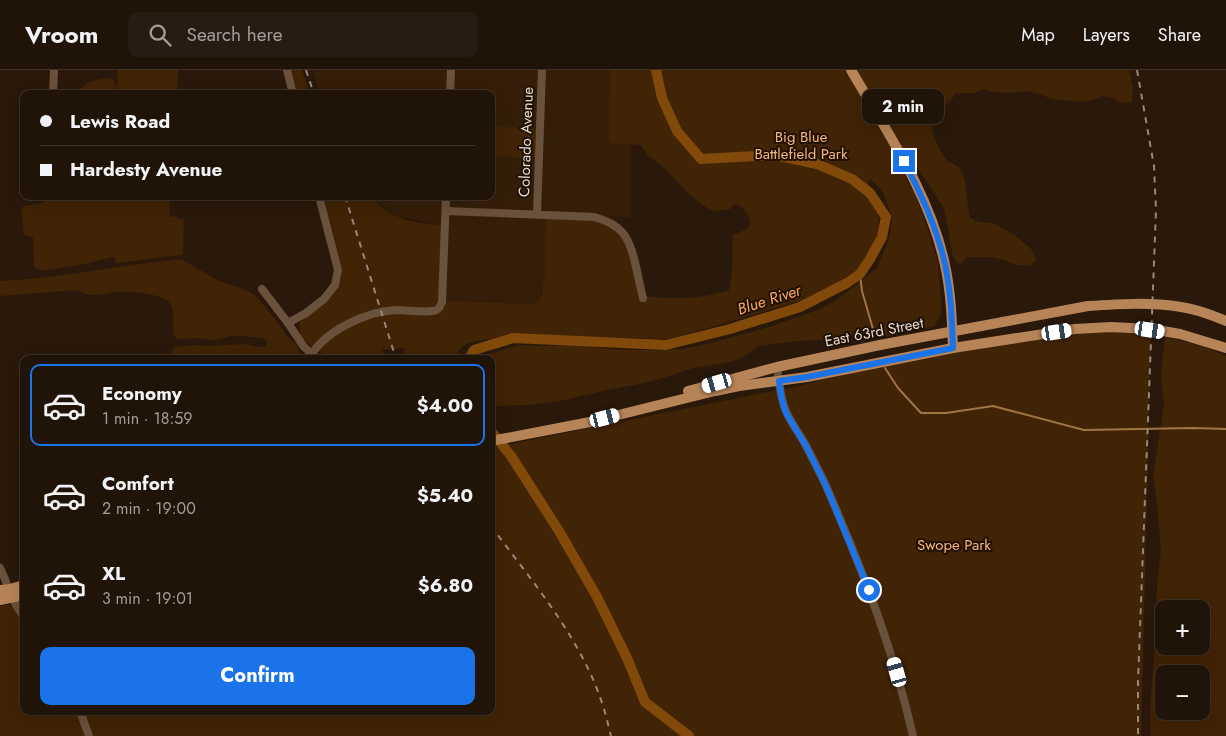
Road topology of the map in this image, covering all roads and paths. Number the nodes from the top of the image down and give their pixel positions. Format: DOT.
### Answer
graph roads {
  1 [pos="54,70"];
  2 [pos="287,70"];
  3 [pos="451,70"];
  4 [pos="542,70"];
  5 [pos="851,70"];
  6 [pos="53,90"];
  7 [pos="292,90"];
  8 [pos="450,90"];
  9 [pos="320,200"];
  10 [pos="446,200"];
  11 [pos="446,211"];
  12 [pos="537,214"];
  13 [pos="262,289"];
  14 [pos="642,298"];
  15 [pos="1226,321"];
  16 [pos="288,323"];
  17 [pos="952,331"];
  18 [pos="953,348"];
  19 [pos="1226,348"];
  20 [pos="310,355"];
  21 [pos="312,355"];
  22 [pos="777,367"];
  23 [pos="779,381"];
  24 [pos="650,407"];
  25 [pos="495,440"];
  26 [pos="0,568"];
  27 [pos="20,587"];
  28 [pos="7,592"];
  29 [pos="20,594"];
  30 [pos="0,600"];
  31 [pos="20,611"];
  32 [pos="81,715"];
  33 [pos="89,736"];
  34 [pos="912,736"];
  1 -- 6 [label="street"];
  2 -- 7 [label="street"];
  3 -- 8 [label="street"];
  4 -- 12 [label="street, Colorado Avenue"];
  5 -- 17 [label="main road"];
  9 -- 16 [label="street"];
  10 -- 11 [label="street"];
  11 -- 12 [label="street"];
  11 -- 21 [label="street"];
  12 -- 14 [label="street"];
  13 -- 16 [label="street"];
  15 -- 17 [label="main road, East 63rd Street"];
  16 -- 20 [label="street"];
  17 -- 18 [label="main road"];
  17 -- 22 [label="main road, East 63rd Street"];
  18 -- 19 [label="main road, East 63rd Street"];
  18 -- 23 [label="main road, East 63rd Street"];
  22 -- 23 [label="street"];
  22 -- 24 [label="main road, East 63rd Street"];
  23 -- 24 [label="main road, East 63rd Street"];
  23 -- 34 [label="street"];
  24 -- 25 [label="main road, East 63rd Street"];
  26 -- 28 [label="street"];
  27 -- 28 [label="main road"];
  28 -- 29 [label="main road"];
  28 -- 30 [label="main road"];
  28 -- 31 [label="street"];
  32 -- 33 [label="street"];
}
